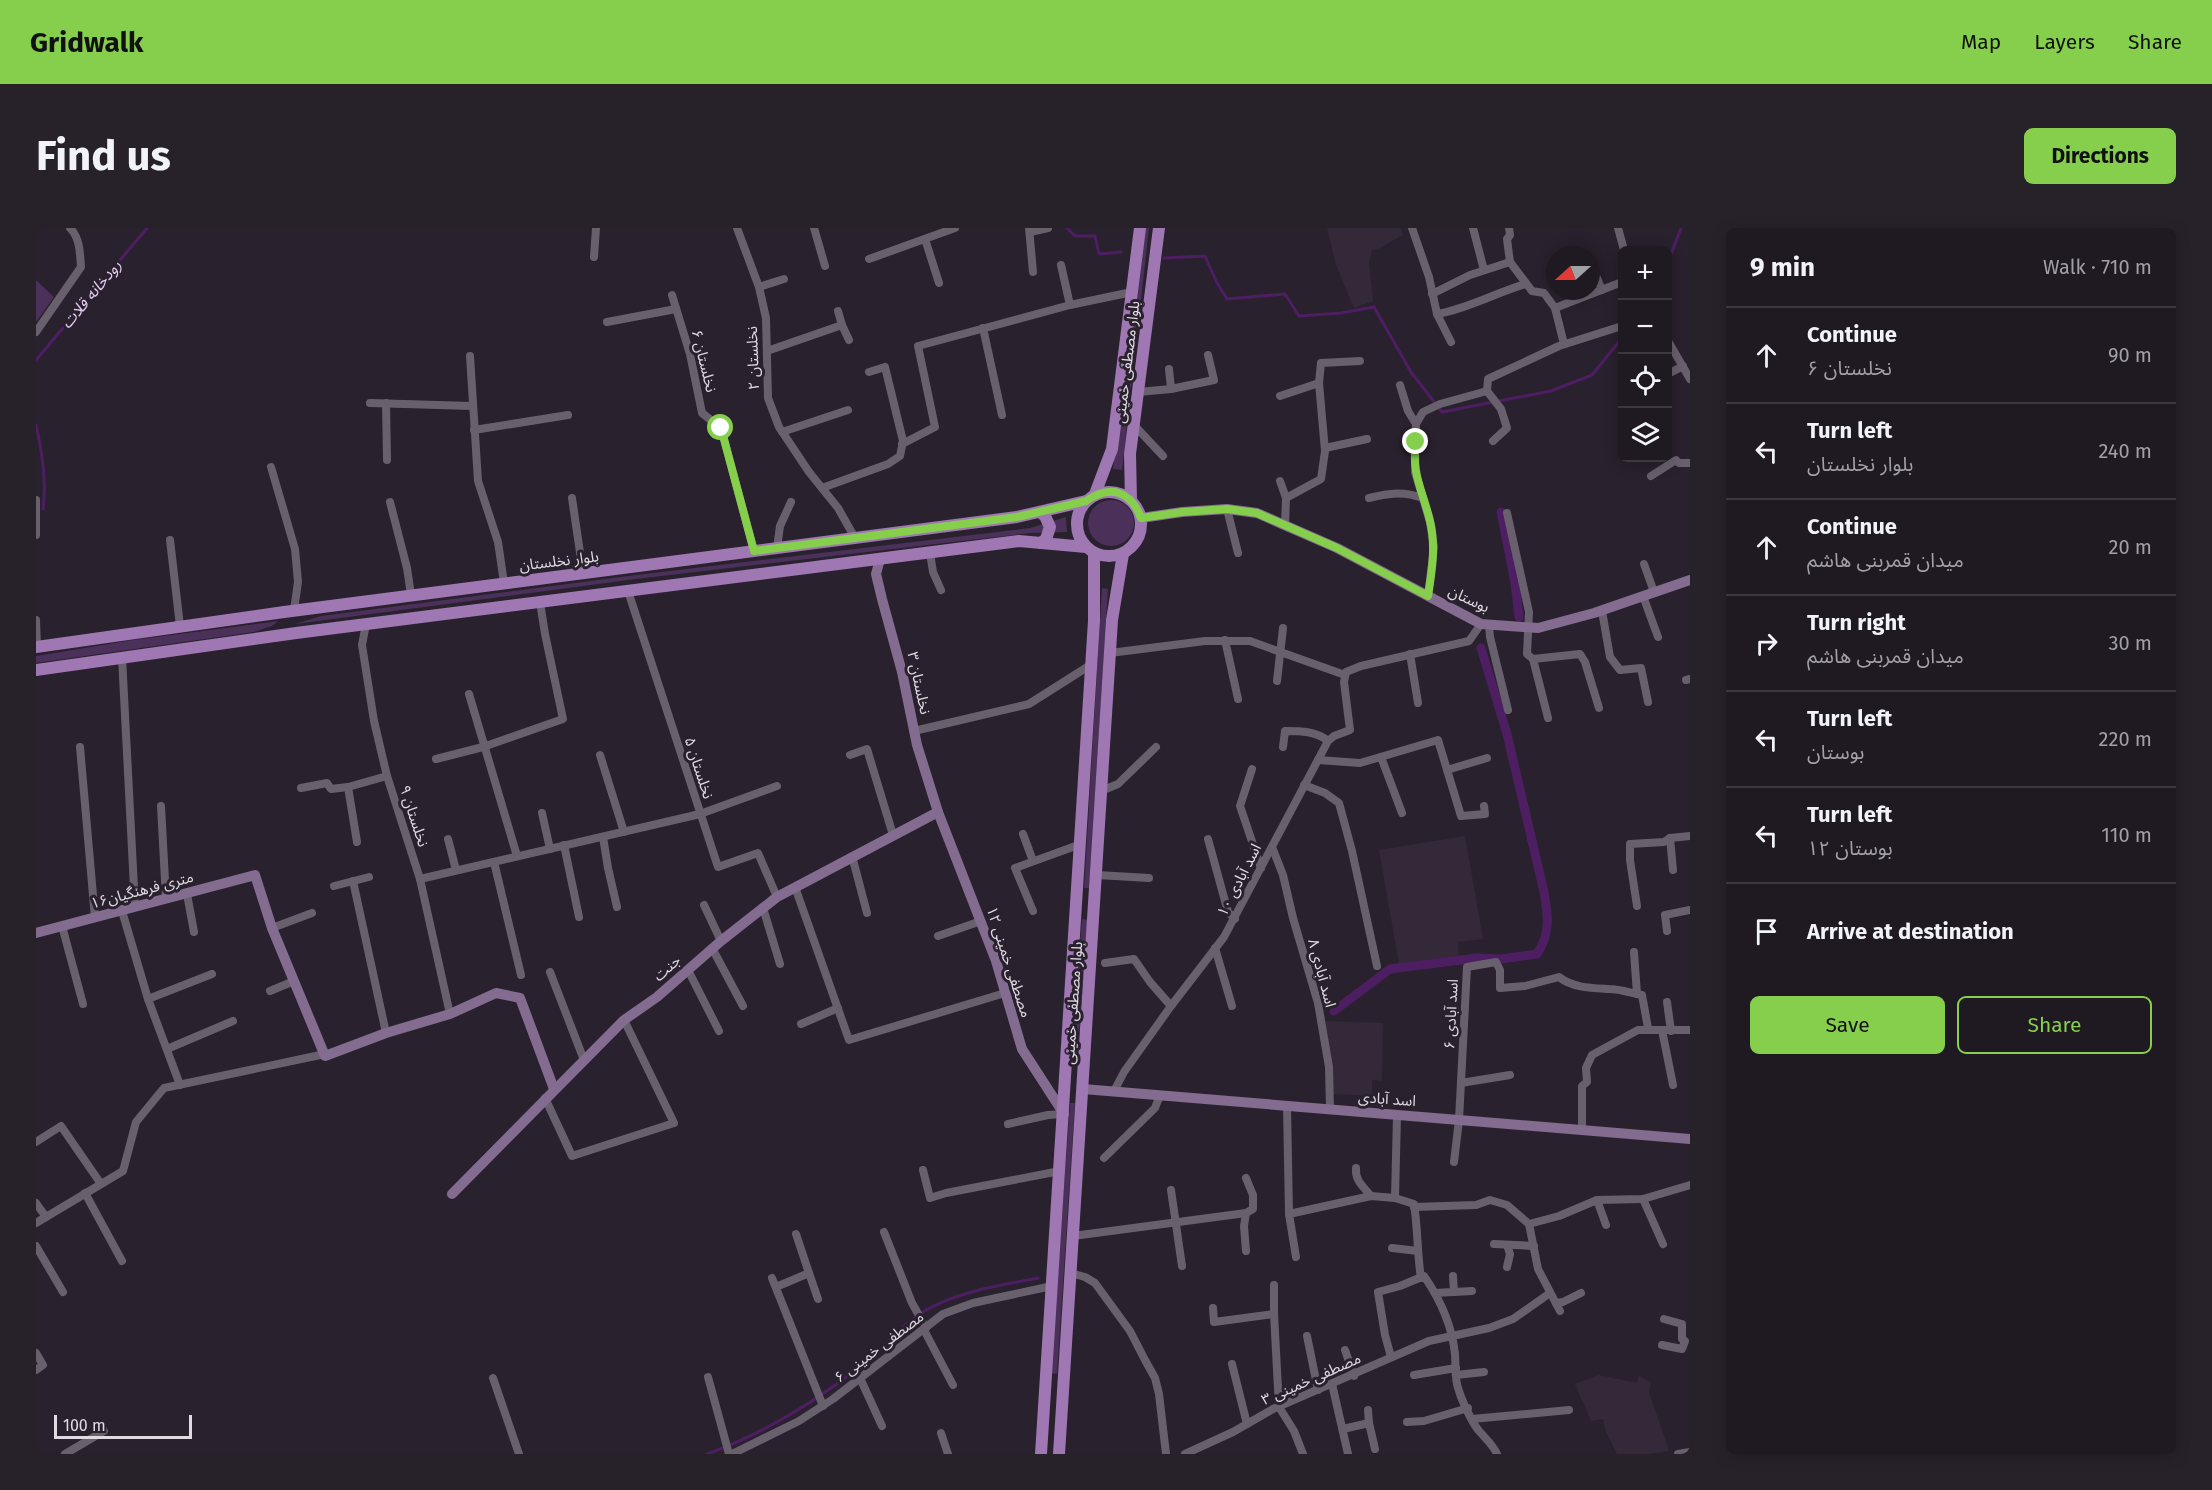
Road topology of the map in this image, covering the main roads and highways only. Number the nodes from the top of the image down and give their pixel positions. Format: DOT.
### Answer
graph roads {
  1 [pos="1140,228"];
  2 [pos="1159,228"];
  3 [pos="1090,497"];
  4 [pos="1131,500"];
  5 [pos="1040,512"];
  6 [pos="1041,543"];
  7 [pos="1090,550"];
  8 [pos="1123,554"];
  9 [pos="289,611"];
  10 [pos="288,634"];
  11 [pos="37,647"];
  12 [pos="36,670"];
  13 [pos="1077,900"];
  14 [pos="1094,901"];
  15 [pos="1066,1087"];
  16 [pos="1083,1089"];
  17 [pos="1046,1389"];
  18 [pos="1063,1391"];
  19 [pos="1041,1454"];
  20 [pos="1059,1454"];
  1 -- 3 [label="main road, بلوار مصطفی خمینی"];
  2 -- 4 [label="main road, بلوار مصطفی خمینی"];
  3 -- 4 [label="main road"];
  3 -- 5 [label="main road, بلوار نخلستان"];
  3 -- 7 [label="main road"];
  4 -- 8 [label="main road"];
  5 -- 6 [label="main road"];
  5 -- 9 [label="main road, بلوار نخلستان"];
  6 -- 7 [label="main road"];
  6 -- 10 [label="main road"];
  7 -- 8 [label="main road"];
  7 -- 13 [label="main road, بلوار مصطفی خمینی"];
  8 -- 14 [label="main road, بلوار مصطفی خمینی"];
  9 -- 10 [label="main road"];
  9 -- 11 [label="main road, بلوار نخلستان"];
  10 -- 12 [label="main road"];
  13 -- 14 [label="main road"];
  13 -- 15 [label="main road, بلوار مصطفی خمینی"];
  14 -- 16 [label="main road, بلوار مصطفی خمینی"];
  15 -- 16 [label="main road"];
  15 -- 17 [label="main road, بلوار مصطفی خمینی"];
  16 -- 18 [label="main road, بلوار مصطفی خمینی"];
  17 -- 18 [label="main road"];
  17 -- 19 [label="main road, بلوار مصطفی خمینی"];
  18 -- 20 [label="main road, بلوار مصطفی خمینی"];
}
